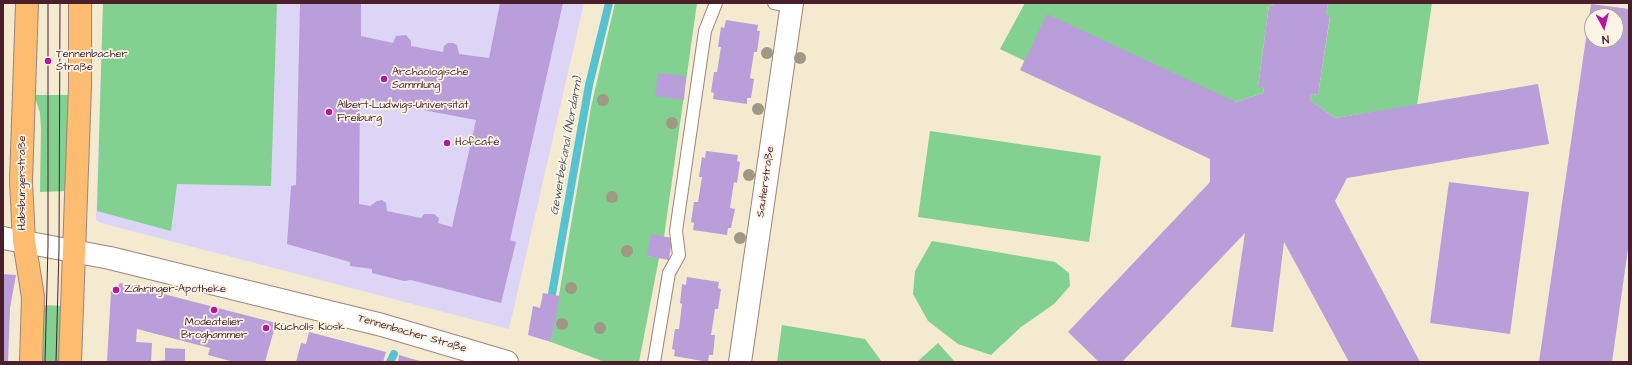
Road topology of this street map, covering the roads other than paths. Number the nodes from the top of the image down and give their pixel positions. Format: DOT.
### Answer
graph roads {
  1 [pos="27,3"];
  2 [pos="80,3"];
  3 [pos="716,3"];
  4 [pos="786,4"];
  5 [pos="13,239"];
  6 [pos="66,250"];
  7 [pos="31,362"];
  8 [pos="70,362"];
  9 [pos="507,362"];
  10 [pos="654,362"];
  11 [pos="740,362"];
  1 -- 5 [label="main road, Habsburgerstraße"];
  2 -- 6 [label="main road"];
  3 -- 10 [label="lane"];
  4 -- 11 [label="street, Sautierstraße"];
  5 -- 6 [label="street, Tennenbacher Straße"];
  5 -- 7 [label="main road, Habsburgerstraße"];
  6 -- 8 [label="main road"];
  6 -- 9 [label="street, Tennenbacher Straße"];
}
